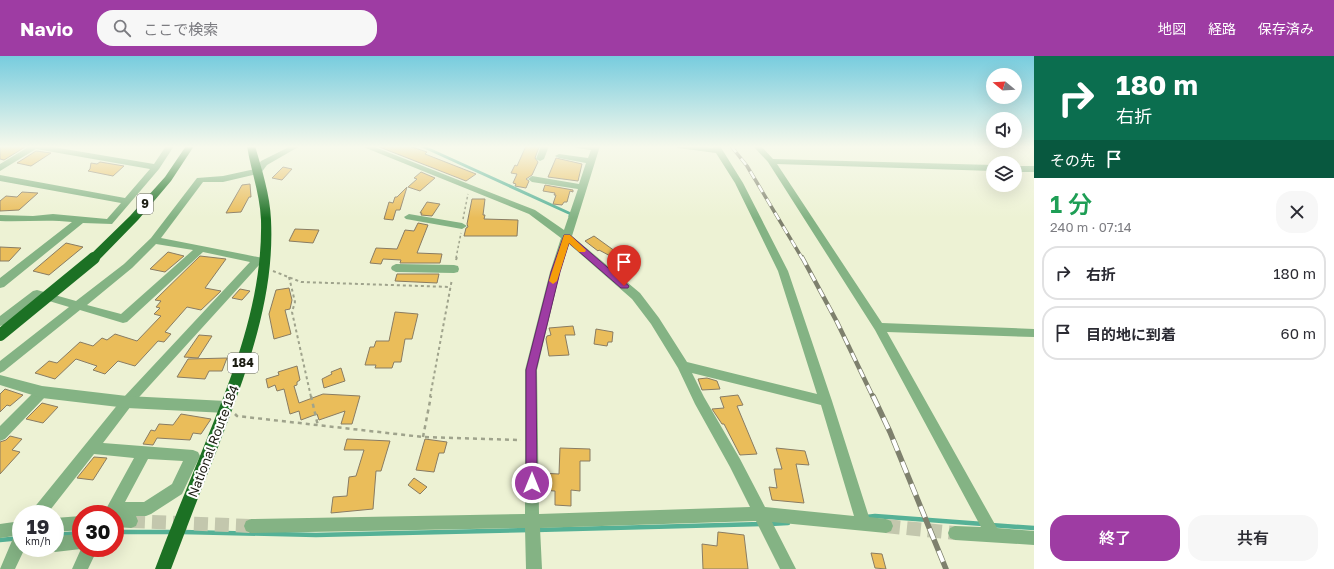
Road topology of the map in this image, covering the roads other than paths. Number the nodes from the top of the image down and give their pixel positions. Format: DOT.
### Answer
graph roads {
  1 [pos="153,170"];
  2 [pos="174,170"];
  3 [pos="426,170"];
  4 [pos="589,170"];
  5 [pos="732,170"];
  6 [pos="777,170"];
  7 [pos="258,171"];
  8 [pos="0,178"];
  9 [pos="532,179"];
  10 [pos="583,187"];
  11 [pos="126,201"];
  12 [pos="409,216"];
  13 [pos="0,218"];
  14 [pos="80,220"];
  15 [pos="462,226"];
  16 [pos="567,237"];
  17 [pos="154,240"];
  18 [pos="201,248"];
  19 [pos="263,263"];
  20 [pos="396,268"];
  21 [pos="454,269"];
  22 [pos="0,284"];
  23 [pos="78,305"];
  24 [pos="0,322"];
  25 [pos="880,327"];
  26 [pos="1034,333"];
  27 [pos="0,335"];
  28 [pos="683,366"];
  29 [pos="0,368"];
  30 [pos="0,380"];
  31 [pos="42,392"];
  32 [pos="826,401"];
  33 [pos="127,402"];
  34 [pos="226,407"];
  35 [pos="0,435"];
  36 [pos="90,448"];
  37 [pos="144,452"];
  38 [pos="45,505"];
  39 [pos="761,514"];
  40 [pos="124,521"];
  41 [pos="131,521"];
  42 [pos="532,521"];
  43 [pos="864,524"];
  44 [pos="251,526"];
  45 [pos="886,526"];
  46 [pos="12,529"];
  47 [pos="0,531"];
  48 [pos="955,533"];
  49 [pos="993,535"];
  50 [pos="1034,538"];
  51 [pos="13,557"];
  52 [pos="86,557"];
  53 [pos="7,569"];
  54 [pos="80,569"];
  55 [pos="163,569"];
  56 [pos="534,569"];
  57 [pos="788,569"];
  1 -- 11 [label="street"];
  2 -- 27 [label="highway, 9, bridge"];
  3 -- 16 [label="street"];
  4 -- 10 [label="street"];
  5 -- 32 [label="street"];
  6 -- 25 [label="street"];
  7 -- 17 [label="street"];
  7 -- 19 [label="highway, National Route 184 / 184"];
  8 -- 11 [label="street"];
  9 -- 10 [label="street"];
  10 -- 16 [label="street"];
  11 -- 14 [label="street"];
  12 -- 15 [label="street"];
  13 -- 14 [label="street"];
  14 -- 22 [label="street"];
  16 -- 28 [label="street"];
  16 -- 42 [label="street"];
  17 -- 18 [label="street"];
  17 -- 23 [label="street"];
  18 -- 19 [label="street"];
  18 -- 23 [label="street"];
  19 -- 33 [label="street"];
  19 -- 34 [label="highway, National Route 184 / 184"];
  20 -- 21 [label="street"];
  23 -- 24 [label="street"];
  23 -- 29 [label="street"];
  25 -- 26 [label="street"];
  25 -- 49 [label="street"];
  28 -- 32 [label="street"];
  28 -- 39 [label="street"];
  30 -- 31 [label="street"];
  31 -- 33 [label="street"];
  31 -- 35 [label="street"];
  32 -- 43 [label="street"];
  33 -- 34 [label="street"];
  33 -- 36 [label="street"];
  34 -- 55 [label="highway, National Route 184 / 184"];
  36 -- 37 [label="street"];
  36 -- 38 [label="street"];
  37 -- 37 [label="street"];
  39 -- 42 [label="street"];
  39 -- 43 [label="street"];
  39 -- 57 [label="street"];
  40 -- 41 [label="street"];
  42 -- 44 [label="street"];
  42 -- 56 [label="street"];
  43 -- 45 [label="street"];
  46 -- 47 [label="street"];
  48 -- 49 [label="street"];
  49 -- 50 [label="street"];
  51 -- 53 [label="street"];
  52 -- 54 [label="street"];
}
